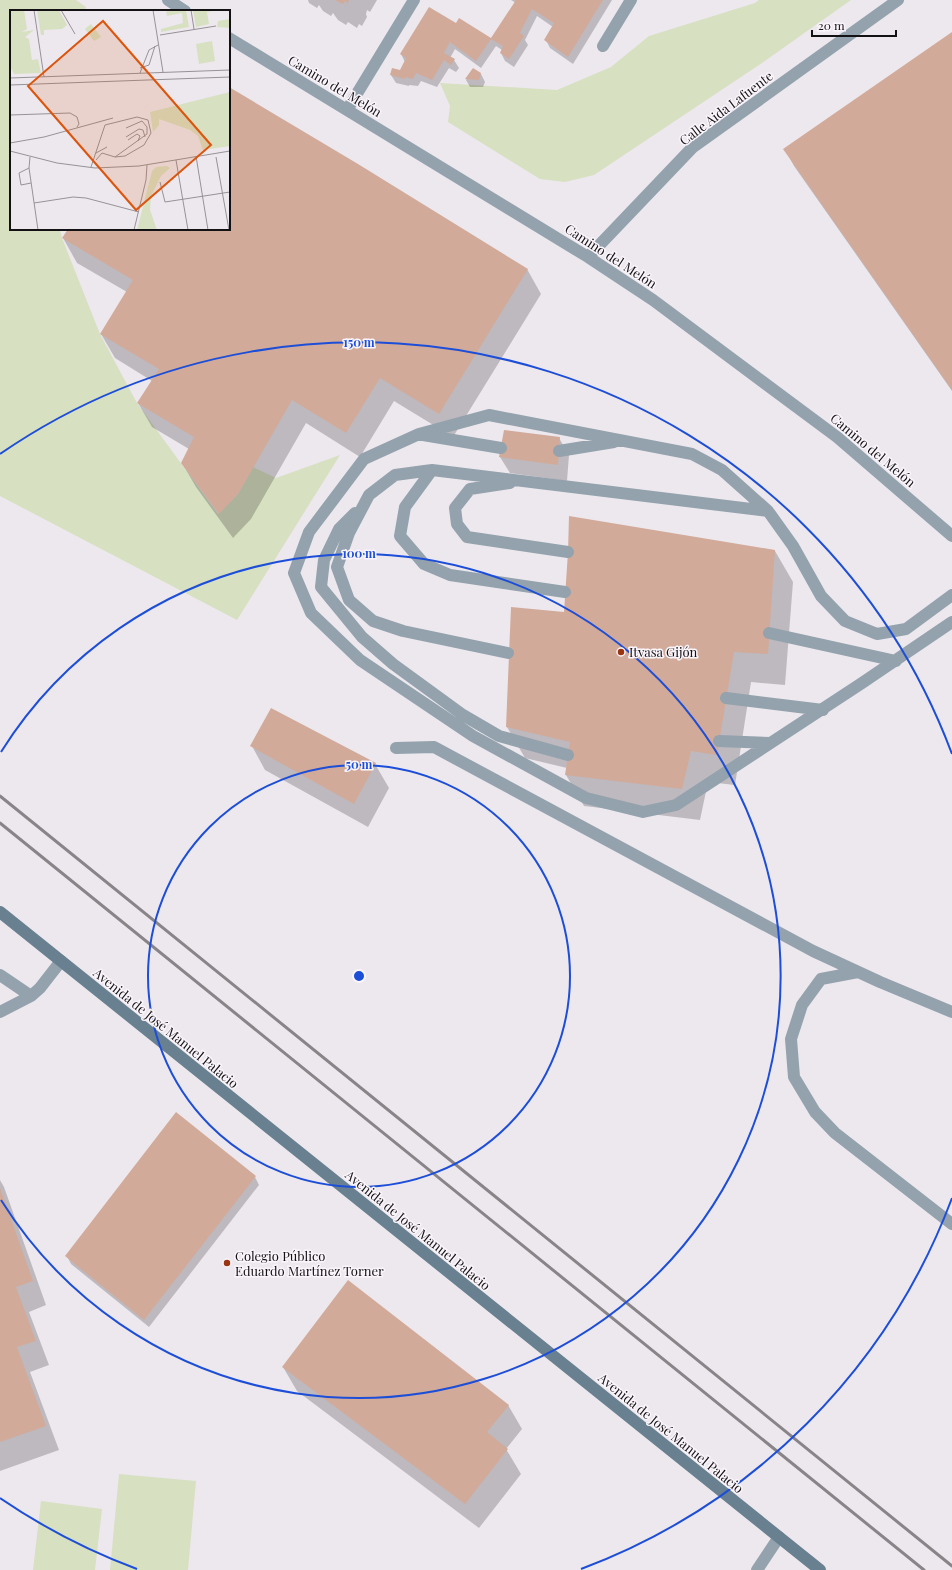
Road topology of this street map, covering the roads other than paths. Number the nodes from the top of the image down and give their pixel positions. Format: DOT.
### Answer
graph roads {
  1 [pos="168,0"];
  2 [pos="414,0"];
  3 [pos="631,0"];
  4 [pos="898,0"];
  5 [pos="186,7"];
  6 [pos="230,39"];
  7 [pos="602,46"];
  8 [pos="346,110"];
  9 [pos="588,257"];
  10 [pos="419,434"];
  11 [pos="621,440"];
  12 [pos="501,448"];
  13 [pos="559,451"];
  14 [pos="432,470"];
  15 [pos="523,481"];
  16 [pos="365,504"];
  17 [pos="768,511"];
  18 [pos="952,536"];
  19 [pos="568,552"];
  20 [pos="565,592"];
  21 [pos="952,595"];
  22 [pos="952,622"];
  23 [pos="769,633"];
  24 [pos="508,653"];
  25 [pos="896,661"];
  26 [pos="726,698"];
  27 [pos="822,710"];
  28 [pos="719,741"];
  29 [pos="770,744"];
  30 [pos="396,748"];
  31 [pos="568,754"];
  32 [pos="0,912"];
  33 [pos="61,961"];
  34 [pos="858,972"];
  35 [pos="0,975"];
  36 [pos="31,996"];
  37 [pos="0,1012"];
  38 [pos="952,1012"];
  39 [pos="952,1224"];
  40 [pos="779,1537"];
  41 [pos="757,1570"];
  42 [pos="820,1570"];
  1 -- 5 [label="street"];
  2 -- 8 [label="street"];
  3 -- 7 [label="street"];
  4 -- 9 [label="street, Calle Aida Lafuente"];
  6 -- 8 [label="street, Camino del Melón"];
  8 -- 9 [label="street, Camino del Melón"];
  9 -- 18 [label="street, Camino del Melón"];
  10 -- 11 [label="street"];
  10 -- 12 [label="street"];
  10 -- 29 [label="street"];
  11 -- 13 [label="street"];
  11 -- 17 [label="street"];
  14 -- 15 [label="street"];
  14 -- 16 [label="street"];
  14 -- 20 [label="street"];
  15 -- 17 [label="street"];
  15 -- 19 [label="street"];
  16 -- 24 [label="street"];
  16 -- 31 [label="street"];
  17 -- 21 [label="street"];
  22 -- 25 [label="street"];
  23 -- 25 [label="street"];
  25 -- 27 [label="street"];
  26 -- 27 [label="street"];
  27 -- 29 [label="street"];
  28 -- 29 [label="street"];
  30 -- 34 [label="street"];
  32 -- 33 [label="street, Avenida de José Manuel Palacio"];
  33 -- 36 [label="street"];
  33 -- 40 [label="street, Avenida de José Manuel Palacio"];
  34 -- 38 [label="street"];
  34 -- 39 [label="street"];
  35 -- 36 [label="street"];
  36 -- 37 [label="street"];
  40 -- 41 [label="street"];
  40 -- 42 [label="street, Avenida de José Manuel Palacio"];
}
